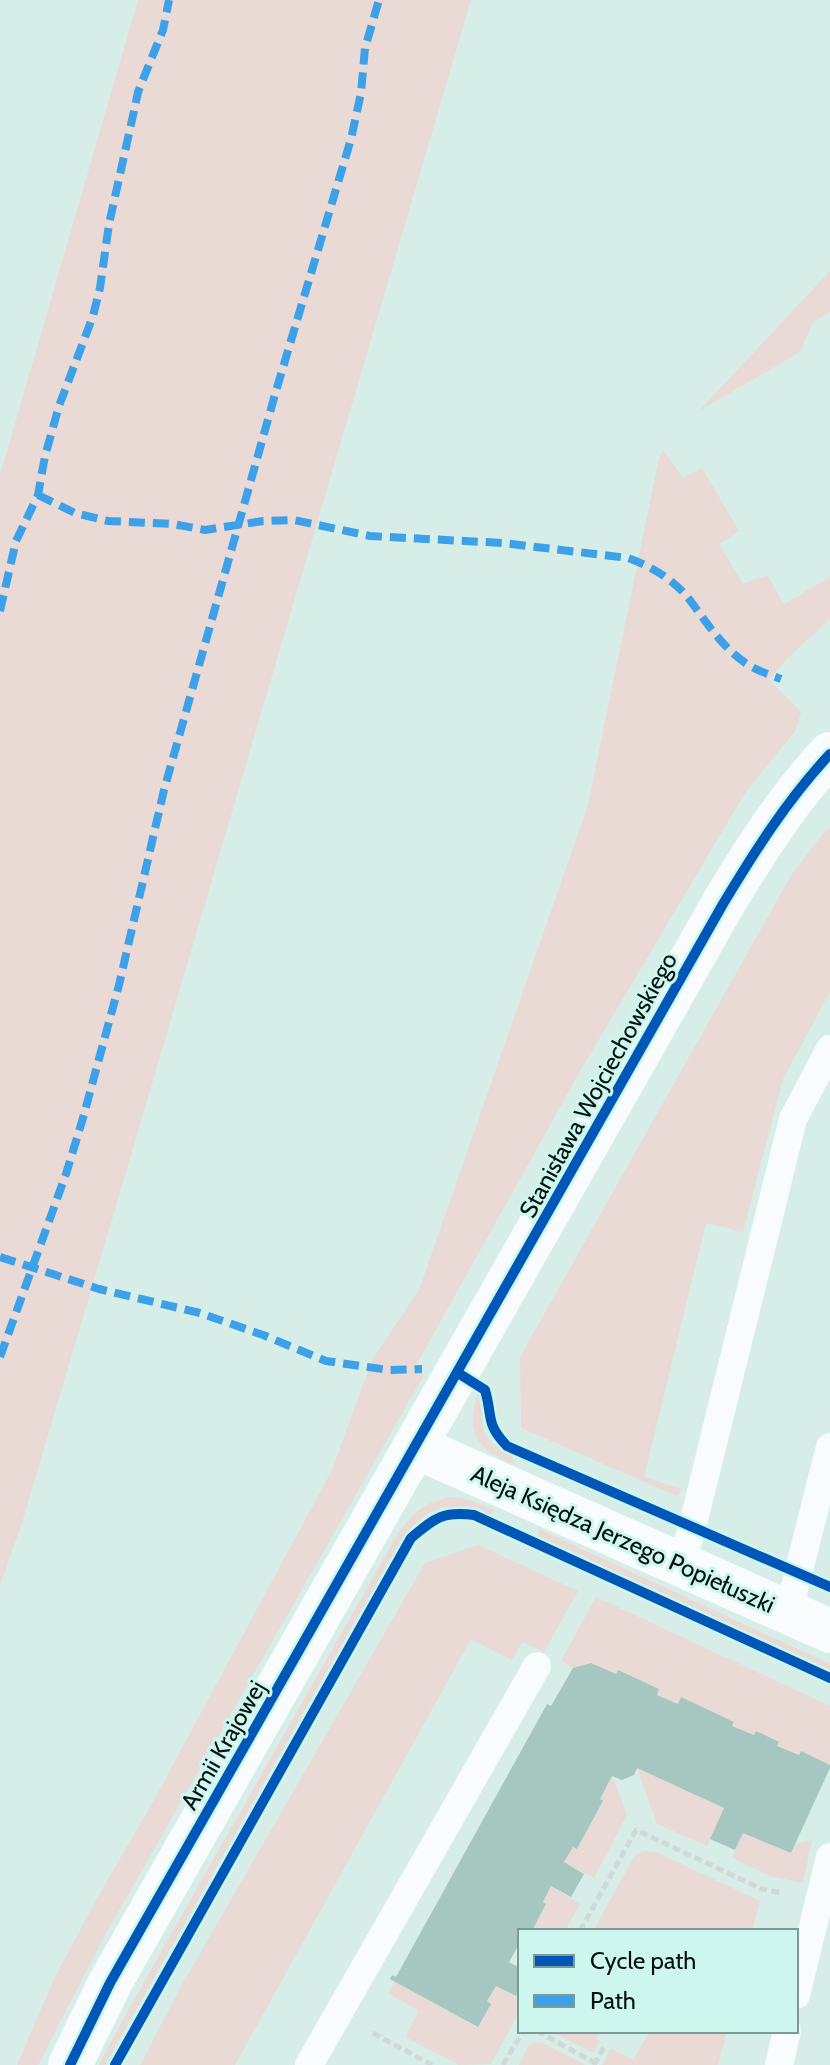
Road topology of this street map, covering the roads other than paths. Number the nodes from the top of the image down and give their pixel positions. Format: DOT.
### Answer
graph roads {
  1 [pos="830,754"];
  2 [pos="830,1049"];
  3 [pos="416,1447"];
  4 [pos="830,1447"];
  5 [pos="681,1566"];
  6 [pos="788,1614"];
  7 [pos="830,1631"];
  8 [pos="537,1666"];
  9 [pos="830,1857"];
  10 [pos="798,1987"];
  11 [pos="787,2033"];
  12 [pos="70,2065"];
  13 [pos="309,2065"];
  14 [pos="779,2065"];
  1 -- 3 [label="street, Stanisława Wojciechowskiego"];
  2 -- 5 [label="lane"];
  3 -- 5 [label="street, Aleja Księdza Jerzego Popiełuszki"];
  3 -- 12 [label="street, Armii Krajowej"];
  4 -- 6 [label="lane"];
  5 -- 6 [label="street, Aleja Księdza Jerzego Popiełuszki"];
  6 -- 7 [label="street, Aleja Księdza Jerzego Popiełuszki"];
  8 -- 13 [label="lane"];
  9 -- 10 [label="lane"];
  11 -- 14 [label="lane"];
}
